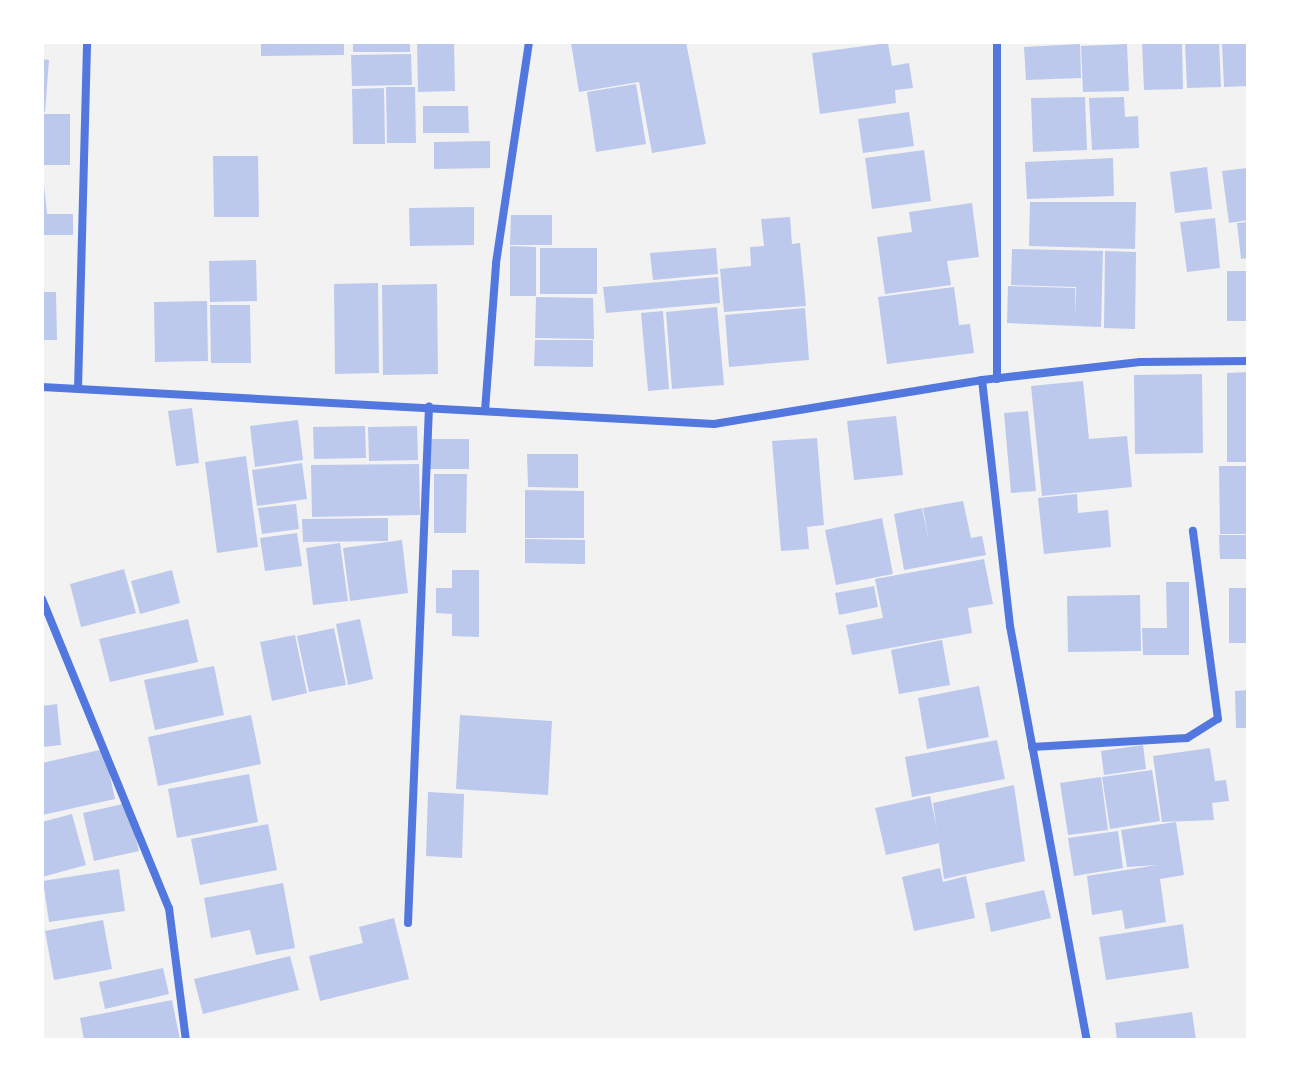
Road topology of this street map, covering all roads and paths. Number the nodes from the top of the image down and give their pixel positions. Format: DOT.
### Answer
graph roads {
  1 [pos="87,42"];
  2 [pos="529,42"];
  3 [pos="997,42"];
  4 [pos="1248,361"];
  5 [pos="997,379"];
  6 [pos="982,380"];
  7 [pos="42,387"];
  8 [pos="78,389"];
  9 [pos="429,406"];
  10 [pos="485,411"];
  11 [pos="1193,531"];
  12 [pos="42,599"];
  13 [pos="1032,747"];
  14 [pos="408,923"];
  15 [pos="186,1040"];
  16 [pos="1087,1040"];
  1 -- 8 [label="street"];
  2 -- 10 [label="street"];
  3 -- 5 [label="street"];
  4 -- 5 [label="street"];
  5 -- 6 [label="street"];
  6 -- 10 [label="street"];
  6 -- 13 [label="street"];
  7 -- 8 [label="street"];
  8 -- 9 [label="street"];
  9 -- 10 [label="street"];
  9 -- 14 [label="street"];
  11 -- 13 [label="street"];
  12 -- 15 [label="street"];
  13 -- 16 [label="street"];
}
